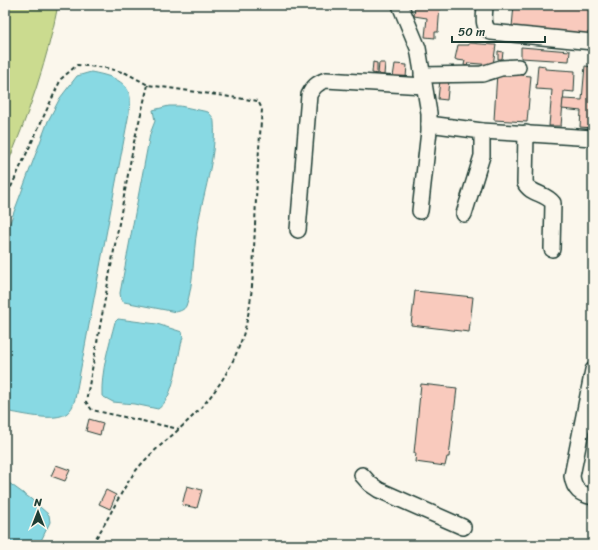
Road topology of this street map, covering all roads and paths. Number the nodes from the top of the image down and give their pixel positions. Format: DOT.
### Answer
graph roads {
  1 [pos="400,5"];
  2 [pos="485,5"];
  3 [pos="593,42"];
  4 [pos="518,67"];
  5 [pos="423,80"];
  6 [pos="148,85"];
  7 [pos="429,124"];
  8 [pos="482,131"];
  9 [pos="526,133"];
  10 [pos="593,138"];
  11 [pos="5,200"];
  12 [pos="420,211"];
  13 [pos="464,214"];
  14 [pos="298,230"];
  15 [pos="552,249"];
  16 [pos="593,370"];
  17 [pos="179,429"];
  18 [pos="362,475"];
  19 [pos="593,497"];
  20 [pos="463,527"];
  21 [pos="91,545"];
  1 -- 5 [label="street"];
  2 -- 3 [label="street"];
  4 -- 5 [label="street"];
  5 -- 7 [label="street"];
  5 -- 14 [label="street"];
  6 -- 11 [label="path"];
  6 -- 17 [label="path"];
  6 -- 17 [label="path"];
  7 -- 8 [label="street"];
  7 -- 12 [label="street"];
  8 -- 9 [label="street"];
  8 -- 13 [label="street"];
  9 -- 10 [label="street"];
  9 -- 15 [label="street"];
  16 -- 19 [label="street"];
  17 -- 21 [label="path"];
  18 -- 20 [label="street"];
}
